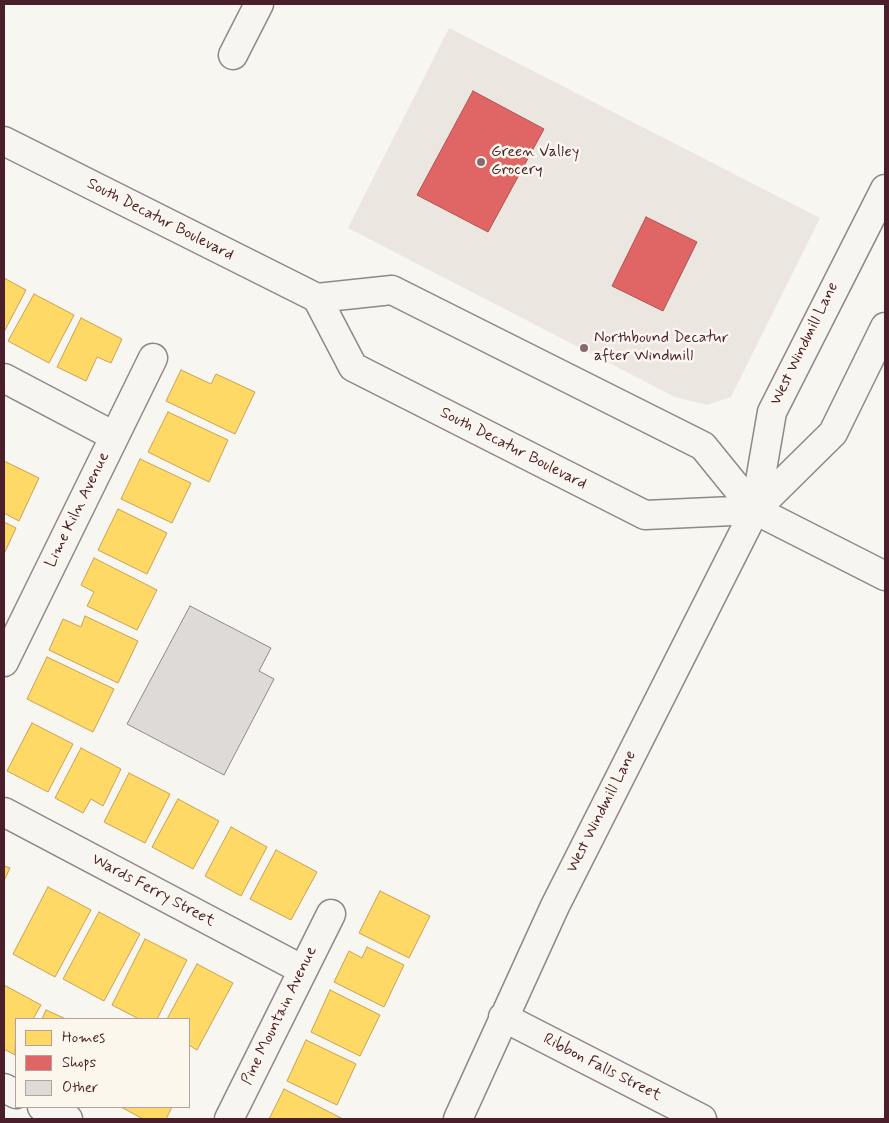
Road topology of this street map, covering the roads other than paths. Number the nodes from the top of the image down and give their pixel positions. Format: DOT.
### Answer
graph roads {
  1 [pos="258,4"];
  2 [pos="234,55"];
  3 [pos="4,141"];
  4 [pos="885,189"];
  5 [pos="317,298"];
  6 [pos="885,327"];
  7 [pos="153,358"];
  8 [pos="4,378"];
  9 [pos="114,436"];
  10 [pos="755,510"];
  11 [pos="885,576"];
  12 [pos="4,662"];
  13 [pos="4,812"];
  14 [pos="331,914"];
  15 [pos="302,970"];
  16 [pos="503,1017"];
  17 [pos="44,1108"];
  18 [pos="68,1119"];
  19 [pos="229,1119"];
  20 [pos="458,1119"];
  21 [pos="702,1119"];
  1 -- 2 [label="street"];
  3 -- 5 [label="street, South Decatur Boulevard"];
  4 -- 10 [label="street, West Windmill Lane"];
  5 -- 10 [label="street"];
  5 -- 10 [label="street, South Decatur Boulevard"];
  6 -- 10 [label="street, West Windmill Lane"];
  7 -- 9 [label="street, Lime Kiln Avenue"];
  8 -- 9 [label="street"];
  9 -- 12 [label="street, Lime Kiln Avenue"];
  10 -- 11 [label="street"];
  10 -- 16 [label="street, West Windmill Lane"];
  13 -- 15 [label="street, Wards Ferry Street"];
  14 -- 15 [label="street, Pine Mountain Avenue"];
  15 -- 19 [label="street, Pine Mountain Avenue"];
  16 -- 20 [label="street, West Windmill Lane"];
  16 -- 21 [label="street, Ribbon Falls Street"];
  17 -- 18 [label="street"];
}
